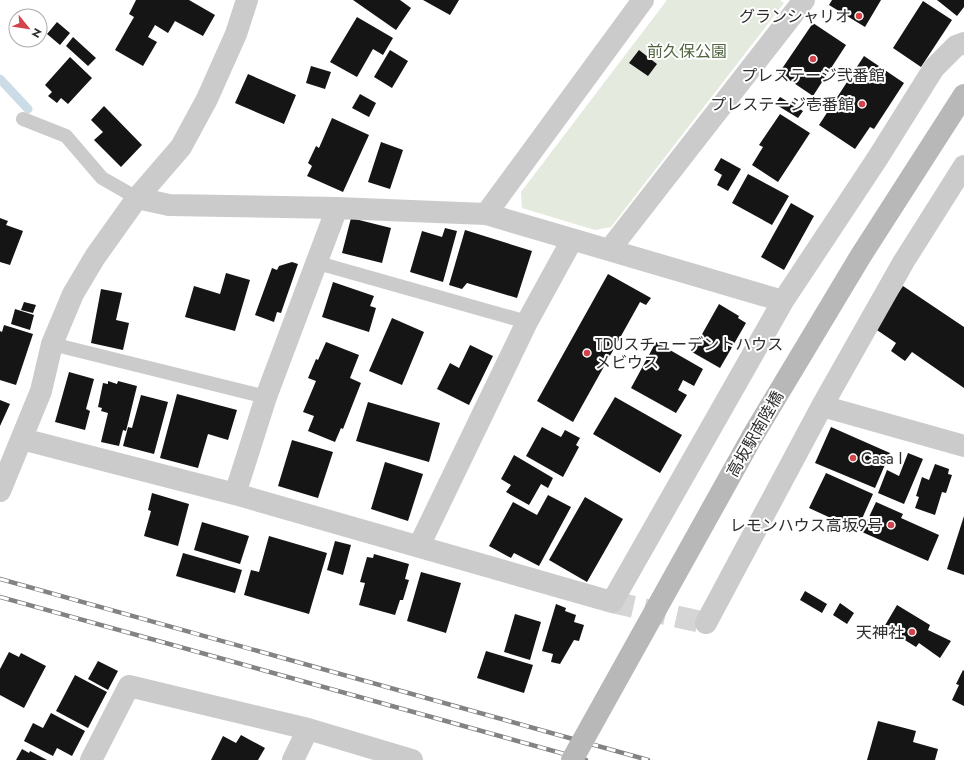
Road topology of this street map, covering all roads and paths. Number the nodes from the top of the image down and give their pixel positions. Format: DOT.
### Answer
graph roads {
  1 [pos="247,0"];
  2 [pos="644,0"];
  3 [pos="804,0"];
  4 [pos="964,43"];
  5 [pos="964,95"];
  6 [pos="23,119"];
  7 [pos="964,166"];
  8 [pos="137,198"];
  9 [pos="337,208"];
  10 [pos="486,214"];
  11 [pos="572,240"];
  12 [pos="610,249"];
  13 [pos="318,262"];
  14 [pos="783,301"];
  15 [pos="527,322"];
  16 [pos="52,344"];
  17 [pos="266,397"];
  18 [pos="822,406"];
  19 [pos="22,439"];
  20 [pos="964,446"];
  21 [pos="0,491"];
  22 [pos="235,494"];
  23 [pos="419,546"];
  24 [pos="706,623"];
  25 [pos="308,729"];
  26 [pos="91,760"];
  27 [pos="293,760"];
  28 [pos="412,760"];
  29 [pos="572,760"];
  1 -- 8 [label="street"];
  2 -- 10 [label="street"];
  3 -- 12 [label="street"];
  4 -- 14 [label="street"];
  5 -- 29 [label="main road, 高坂駅南陸橋, bridge"];
  6 -- 8 [label="lane"];
  7 -- 18 [label="street"];
  8 -- 9 [label="street"];
  8 -- 16 [label="street"];
  9 -- 10 [label="street"];
  9 -- 13 [label="street"];
  10 -- 11 [label="street"];
  11 -- 12 [label="street"];
  11 -- 15 [label="street"];
  12 -- 14 [label="street"];
  13 -- 15 [label="lane"];
  13 -- 17 [label="street"];
  14 -- 23 [label="street"];
  15 -- 23 [label="street"];
  16 -- 17 [label="lane"];
  16 -- 19 [label="street"];
  17 -- 22 [label="street"];
  18 -- 20 [label="street"];
  18 -- 24 [label="street"];
  19 -- 21 [label="street"];
  19 -- 22 [label="street"];
  22 -- 23 [label="street"];
  25 -- 26 [label="street"];
  25 -- 27 [label="street"];
  25 -- 28 [label="street"];
}
